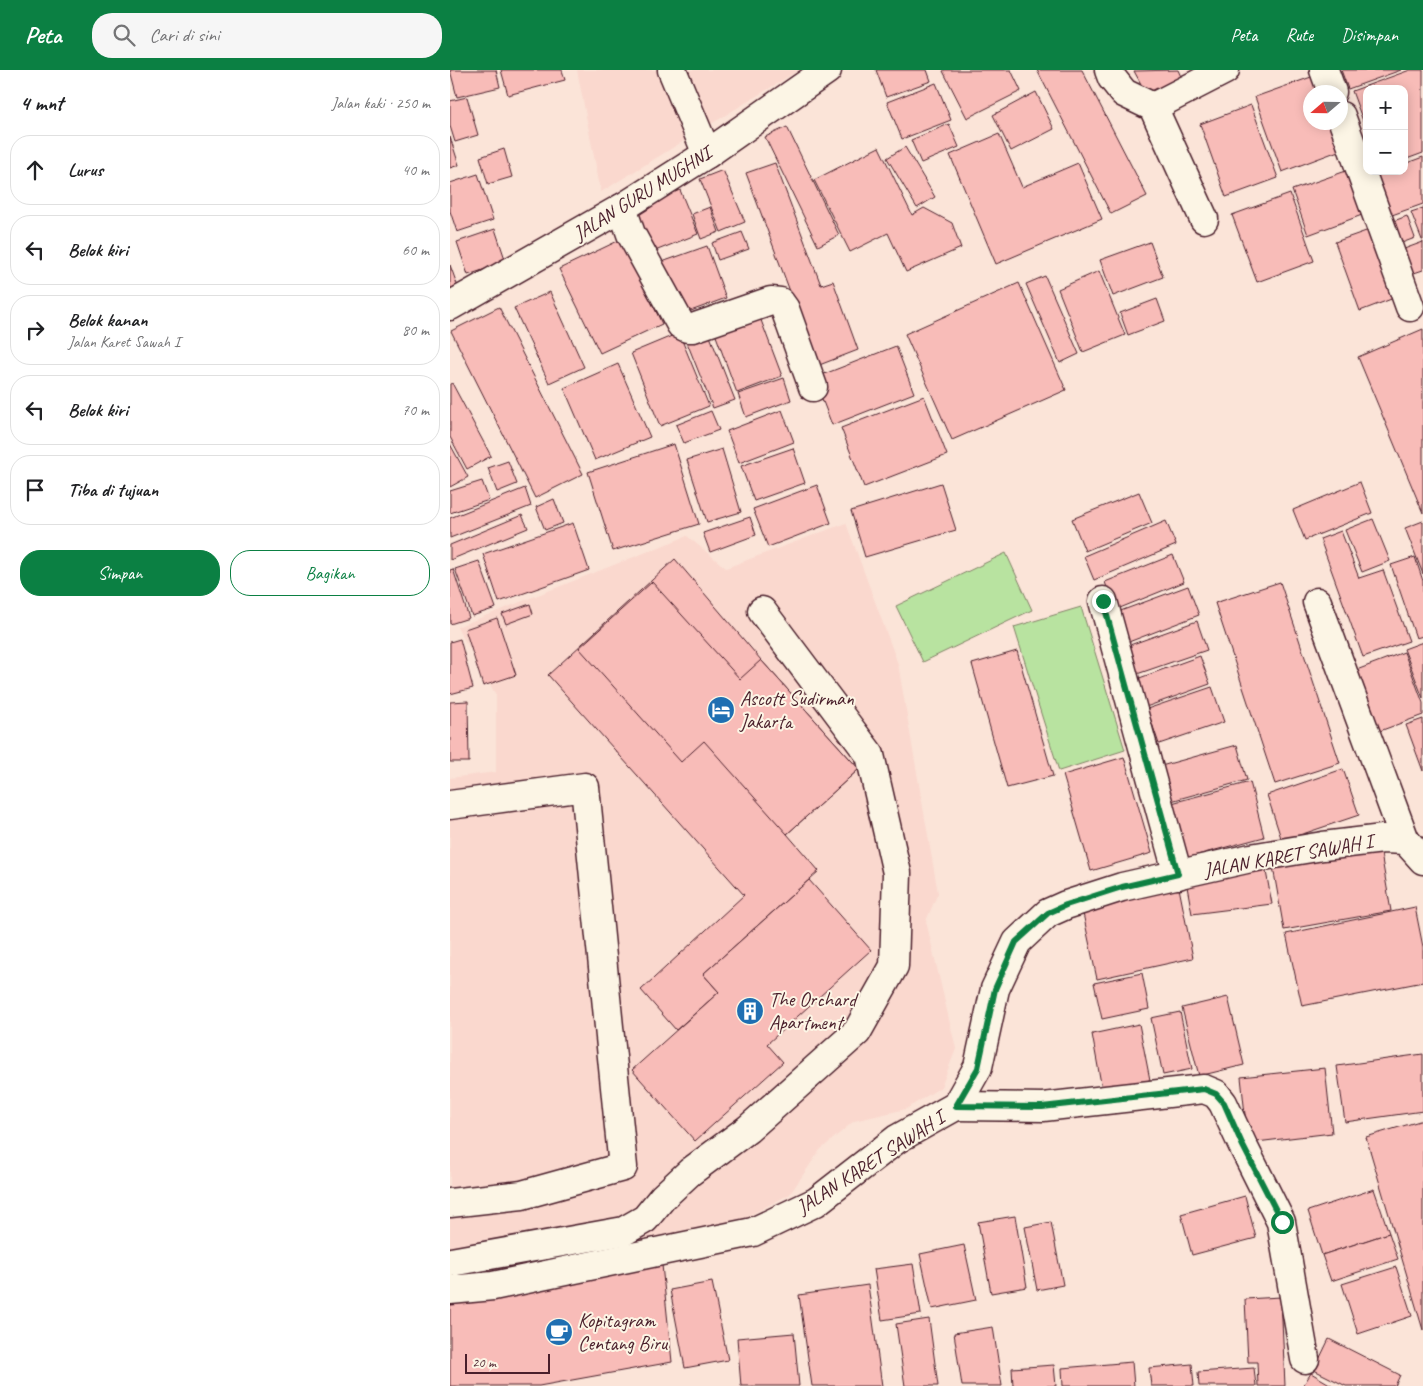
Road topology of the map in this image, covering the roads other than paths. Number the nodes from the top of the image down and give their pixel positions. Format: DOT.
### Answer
graph roads {
  1 [pos="672,70"];
  2 [pos="827,70"];
  3 [pos="1109,70"];
  4 [pos="1224,70"];
  5 [pos="1324,70"];
  6 [pos="1329,85"];
  7 [pos="1153,107"];
  8 [pos="1345,130"];
  9 [pos="707,154"];
  10 [pos="622,208"];
  11 [pos="1204,219"];
  12 [pos="450,306"];
  13 [pos="1410,307"];
  14 [pos="813,387"];
  15 [pos="1103,601"];
  16 [pos="1317,602"];
  17 [pos="762,611"];
  18 [pos="450,805"];
  19 [pos="1404,840"];
  20 [pos="1423,860"];
  21 [pos="1178,874"];
  22 [pos="956,1106"];
  23 [pos="450,1203"];
  24 [pos="451,1262"];
  25 [pos="450,1290"];
  26 [pos="1305,1359"];
  1 -- 9 [label="street"];
  2 -- 9 [label="street, JALAN GURU MUGHNI"];
  3 -- 7 [label="street"];
  4 -- 7 [label="street"];
  5 -- 6 [label="street"];
  7 -- 11 [label="street"];
  8 -- 13 [label="street"];
  9 -- 10 [label="street, JALAN GURU MUGHNI"];
  10 -- 12 [label="street, JALAN GURU MUGHNI"];
  10 -- 14 [label="street"];
  15 -- 21 [label="street"];
  16 -- 19 [label="street"];
  17 -- 24 [label="street"];
  18 -- 23 [label="street"];
  19 -- 20 [label="street"];
  19 -- 21 [label="street, JALAN KARET SAWAH I"];
  21 -- 22 [label="street, JALAN KARET SAWAH I"];
  22 -- 25 [label="street, JALAN KARET SAWAH I"];
  22 -- 26 [label="street"];
}
